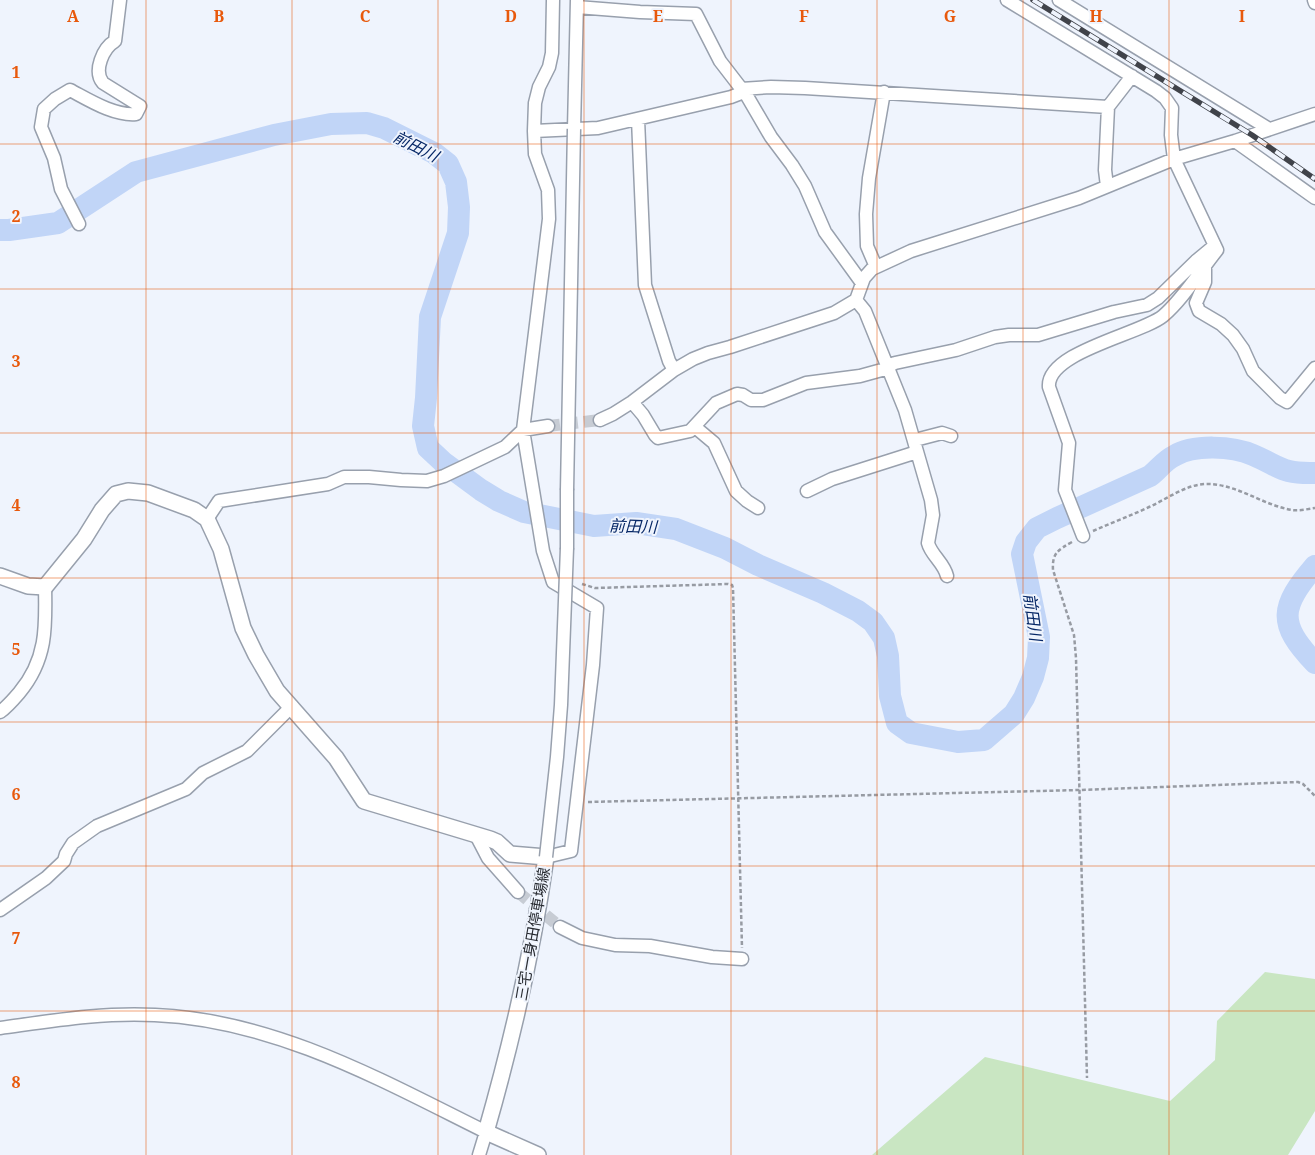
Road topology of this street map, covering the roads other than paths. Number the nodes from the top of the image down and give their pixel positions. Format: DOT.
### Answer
graph roads {
  1 [pos="120,0"];
  2 [pos="553,0"];
  3 [pos="1007,0"];
  4 [pos="1058,0"];
  5 [pos="577,4"];
  6 [pos="1132,76"];
  7 [pos="743,91"];
  8 [pos="884,92"];
  9 [pos="1108,107"];
  10 [pos="1315,114"];
  11 [pos="638,119"];
  12 [pos="574,129"];
  13 [pos="1269,129"];
  14 [pos="534,131"];
  15 [pos="1235,141"];
  16 [pos="1174,159"];
  17 [pos="1107,186"];
  18 [pos="1315,198"];
  19 [pos="79,224"];
  20 [pos="1215,246"];
  21 [pos="1205,265"];
  22 [pos="876,267"];
  23 [pos="862,282"];
  24 [pos="856,300"];
  25 [pos="889,367"];
  26 [pos="1315,368"];
  27 [pos="674,370"];
  28 [pos="632,402"];
  29 [pos="600,420"];
  30 [pos="548,426"];
  31 [pos="695,427"];
  32 [pos="523,430"];
  33 [pos="951,436"];
  34 [pos="916,446"];
  35 [pos="808,491"];
  36 [pos="758,508"];
  37 [pos="207,519"];
  38 [pos="1081,531"];
  39 [pos="0,576"];
  40 [pos="946,576"];
  41 [pos="45,587"];
  42 [pos="292,706"];
  43 [pos="0,712"];
  44 [pos="476,834"];
  45 [pos="546,857"];
  46 [pos="518,892"];
  47 [pos="0,910"];
  48 [pos="560,927"];
  49 [pos="742,959"];
  50 [pos="0,1028"];
  51 [pos="486,1132"];
  52 [pos="479,1155"];
  53 [pos="538,1155"];
  1 -- 19 [label="street"];
  2 -- 14 [label="street"];
  3 -- 6 [label="street"];
  4 -- 13 [label="street"];
  5 -- 7 [label="street"];
  5 -- 12 [label="street"];
  6 -- 9 [label="street"];
  6 -- 16 [label="street"];
  7 -- 8 [label="street"];
  7 -- 11 [label="street"];
  7 -- 23 [label="street"];
  8 -- 9 [label="street"];
  8 -- 22 [label="street"];
  9 -- 17 [label="street"];
  10 -- 13 [label="street"];
  11 -- 12 [label="street"];
  11 -- 27 [label="street"];
  12 -- 14 [label="street"];
  12 -- 45 [label="street, bridge"];
  13 -- 15 [label="street"];
  14 -- 32 [label="street"];
  15 -- 16 [label="street"];
  15 -- 18 [label="street"];
  16 -- 17 [label="street"];
  16 -- 20 [label="street"];
  17 -- 22 [label="street"];
  20 -- 21 [label="street"];
  20 -- 25 [label="street"];
  21 -- 26 [label="street"];
  21 -- 38 [label="street"];
  22 -- 23 [label="street"];
  23 -- 24 [label="street"];
  24 -- 25 [label="street"];
  24 -- 27 [label="street"];
  25 -- 31 [label="street"];
  25 -- 34 [label="street"];
  27 -- 28 [label="street"];
  28 -- 29 [label="street"];
  28 -- 31 [label="street"];
  30 -- 32 [label="street"];
  31 -- 36 [label="street"];
  32 -- 37 [label="street"];
  32 -- 45 [label="street"];
  33 -- 34 [label="street"];
  34 -- 35 [label="street"];
  34 -- 40 [label="street"];
  37 -- 41 [label="main road"];
  37 -- 42 [label="main road, 三宅一身田停車場線"];
  39 -- 41 [label="main road"];
  41 -- 43 [label="street"];
  42 -- 44 [label="main road, 三宅一身田停車場線"];
  42 -- 47 [label="street"];
  44 -- 45 [label="main road, 三宅一身田停車場線"];
  44 -- 46 [label="street"];
  45 -- 51 [label="main road, 三宅一身田停車場線"];
  48 -- 49 [label="street"];
  50 -- 51 [label="street"];
  51 -- 52 [label="street"];
  51 -- 53 [label="main road"];
}
